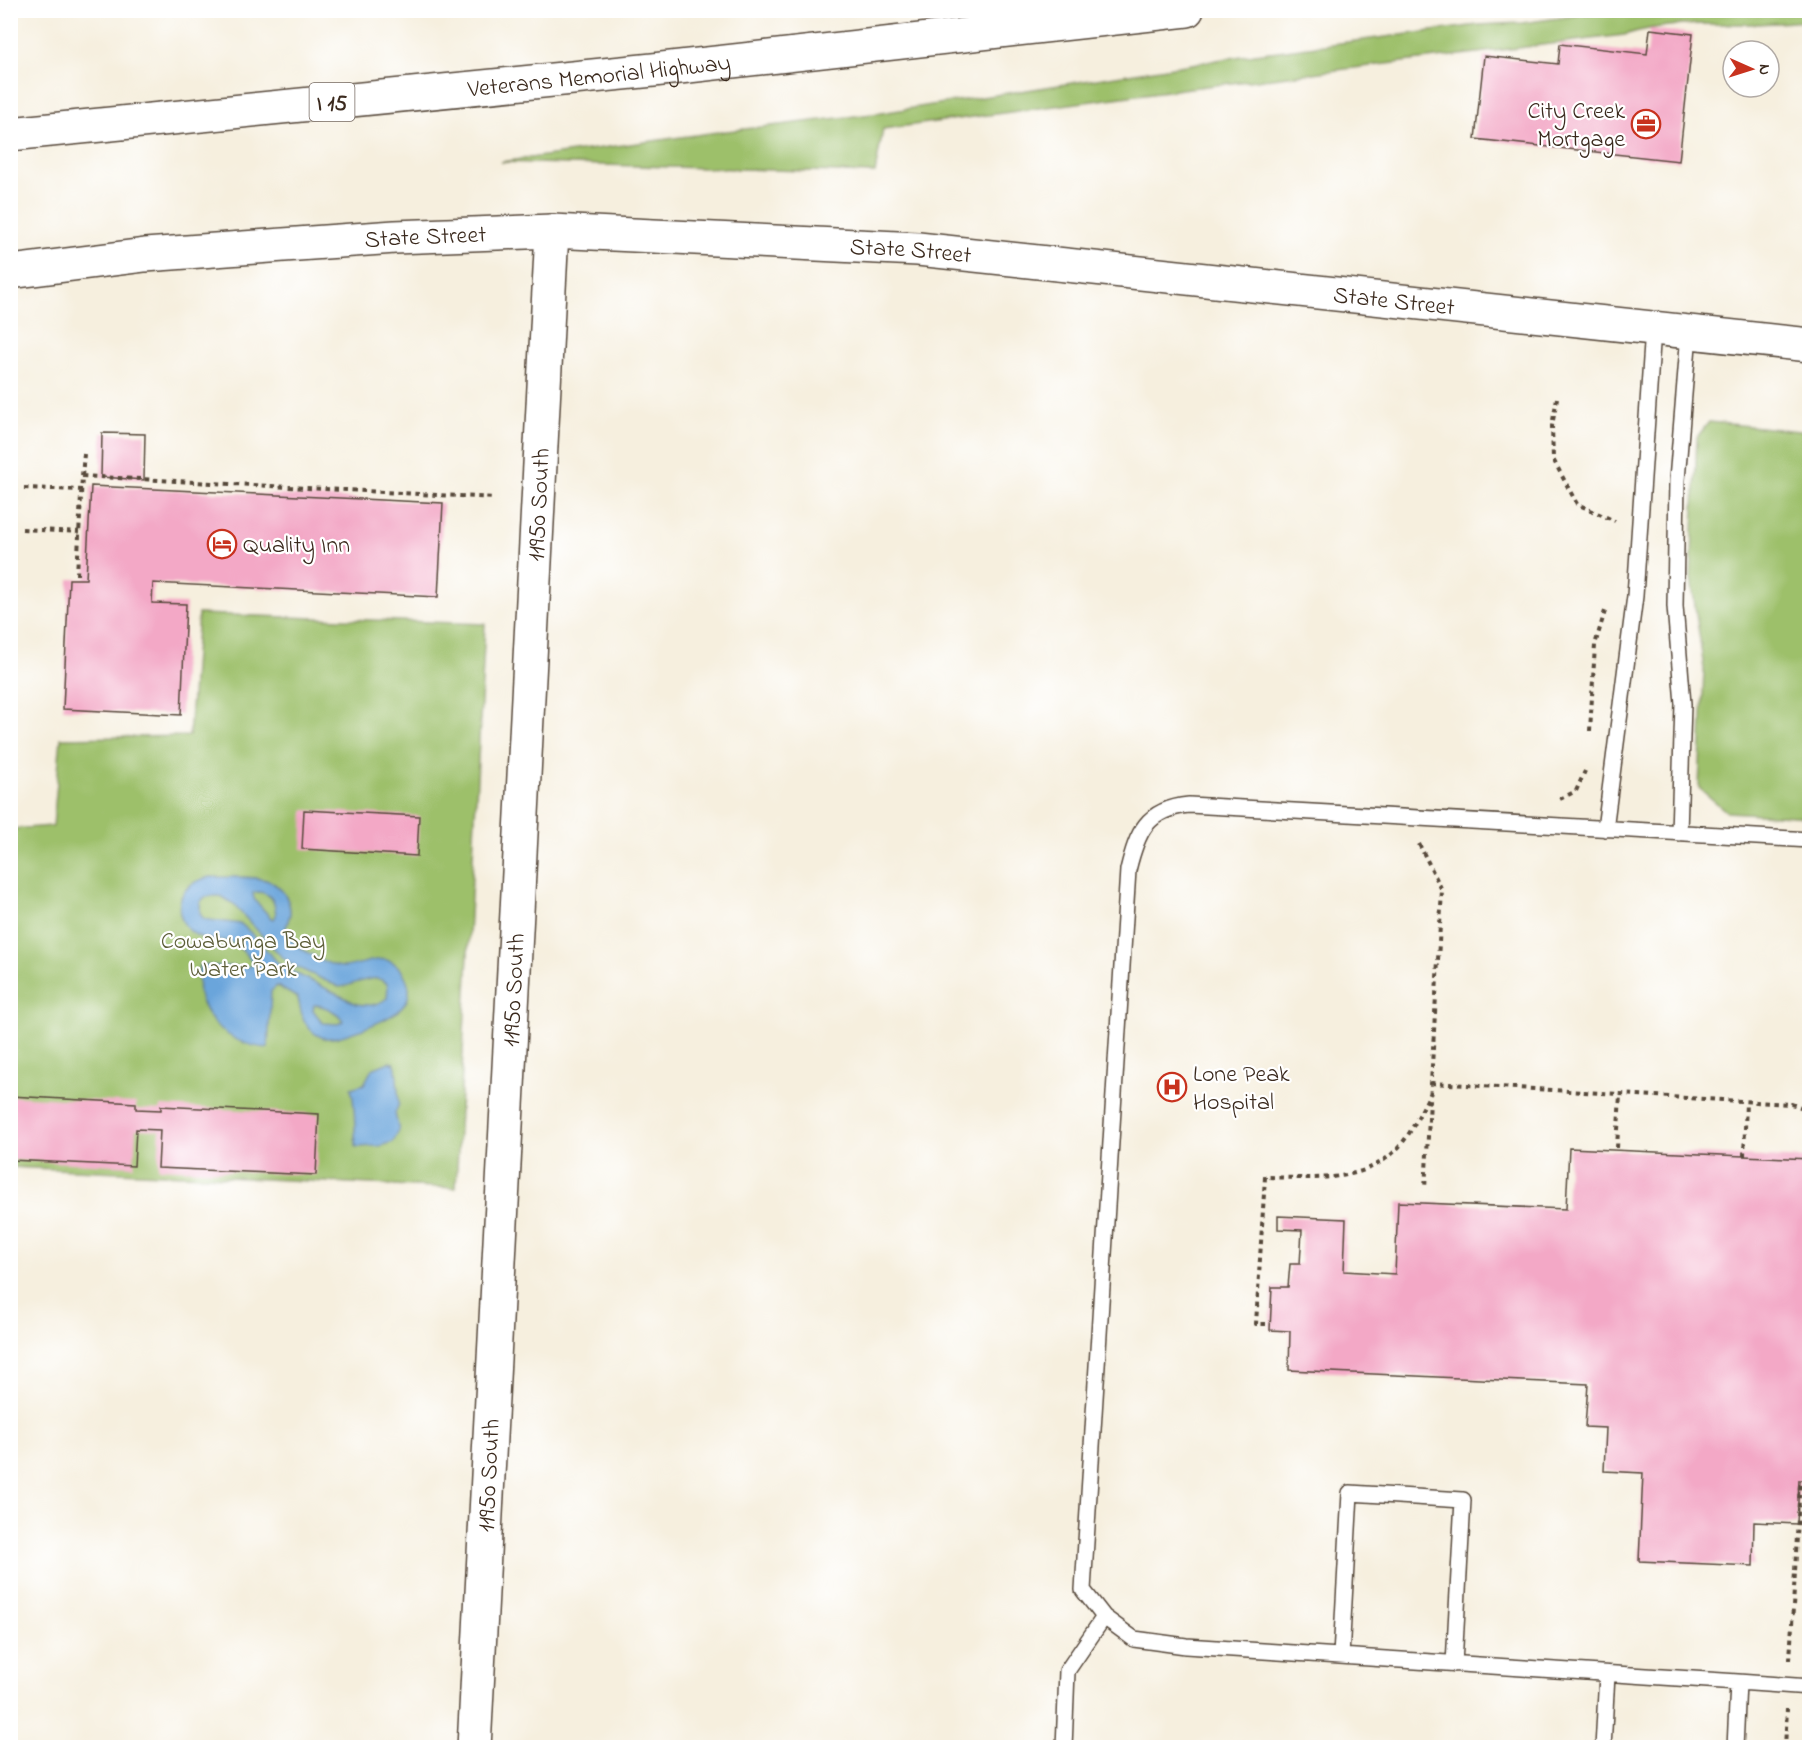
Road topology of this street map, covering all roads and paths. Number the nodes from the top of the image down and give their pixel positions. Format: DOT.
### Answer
graph roads {
  1 [pos="1186,10"];
  2 [pos="653,70"];
  3 [pos="10,134"];
  4 [pos="10,154"];
  5 [pos="552,231"];
  6 [pos="10,272"];
  7 [pos="1653,329"];
  8 [pos="1689,333"];
  9 [pos="1809,345"];
  10 [pos="1557,399"];
  11 [pos="84,454"];
  12 [pos="82,476"];
  13 [pos="24,488"];
  14 [pos="82,490"];
  15 [pos="495,498"];
  16 [pos="1623,525"];
  17 [pos="22,529"];
  18 [pos="80,532"];
  19 [pos="77,575"];
  20 [pos="1606,606"];
  21 [pos="1589,733"];
  22 [pos="1587,766"];
  23 [pos="1558,800"];
  24 [pos="1605,829"];
  25 [pos="1679,833"];
  26 [pos="1416,838"];
  27 [pos="1809,840"];
  28 [pos="1431,1083"];
  29 [pos="1431,1092"];
  30 [pos="1620,1094"];
  31 [pos="1746,1101"];
  32 [pos="1809,1110"];
  33 [pos="1617,1148"];
  34 [pos="1744,1156"];
  35 [pos="1425,1189"];
  36 [pos="1266,1324"];
  37 [pos="1800,1483"];
  38 [pos="1104,1617"];
  39 [pos="1341,1656"];
  40 [pos="1454,1664"];
  41 [pos="1607,1674"];
  42 [pos="1738,1683"];
  43 [pos="1789,1686"];
  44 [pos="1809,1687"];
  45 [pos="474,1748"];
  46 [pos="1064,1748"];
  47 [pos="1603,1748"];
  48 [pos="1735,1748"];
  49 [pos="1785,1748"];
  1 -- 2 [label="main road, Veterans Memorial Highway / I 15"];
  2 -- 3 [label="main road, Veterans Memorial Highway / I 15"];
  2 -- 4 [label="main road"];
  5 -- 6 [label="main road, State Street"];
  5 -- 7 [label="main road, State Street"];
  5 -- 45 [label="main road, 11950 South"];
  7 -- 8 [label="main road, State Street"];
  7 -- 24 [label="lane"];
  8 -- 9 [label="main road, State Street"];
  8 -- 25 [label="lane"];
  10 -- 16 [label="path"];
  11 -- 12 [label="path"];
  12 -- 14 [label="path"];
  12 -- 15 [label="path"];
  13 -- 14 [label="path"];
  14 -- 18 [label="path"];
  17 -- 18 [label="path"];
  18 -- 19 [label="path"];
  20 -- 21 [label="path"];
  22 -- 23 [label="path"];
  24 -- 25 [label="lane"];
  24 -- 38 [label="lane"];
  25 -- 27 [label="lane"];
  26 -- 28 [label="path"];
  28 -- 29 [label="path"];
  28 -- 30 [label="path"];
  29 -- 35 [label="path"];
  29 -- 36 [label="path"];
  30 -- 31 [label="path"];
  30 -- 33 [label="path"];
  31 -- 32 [label="path"];
  31 -- 34 [label="path"];
  37 -- 43 [label="path"];
  38 -- 39 [label="lane"];
  38 -- 46 [label="lane"];
  39 -- 40 [label="lane"];
  39 -- 40 [label="lane"];
  40 -- 41 [label="lane"];
  41 -- 42 [label="lane"];
  41 -- 47 [label="lane"];
  42 -- 43 [label="lane"];
  42 -- 48 [label="lane"];
  43 -- 44 [label="lane"];
  43 -- 49 [label="path"];
}
